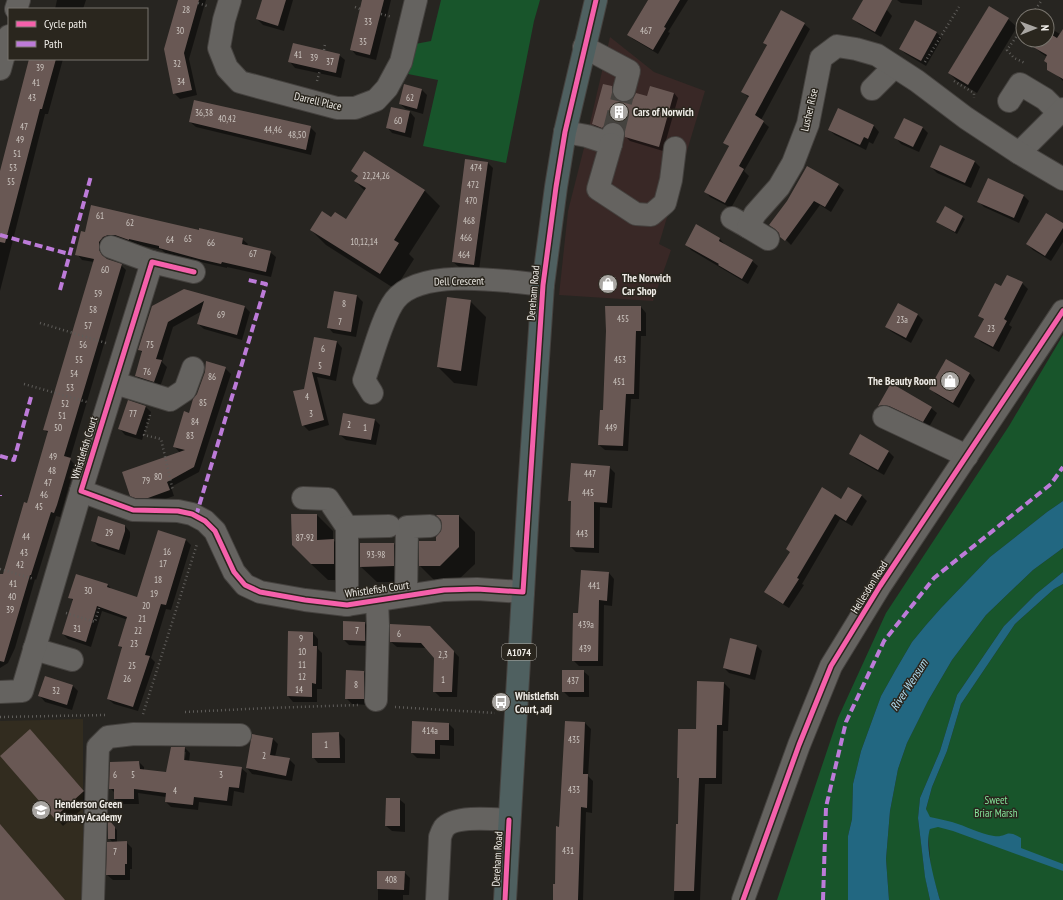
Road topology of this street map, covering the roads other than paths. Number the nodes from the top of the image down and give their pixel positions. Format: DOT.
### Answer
graph roads {
  1 [pos="230,0"];
  2 [pos="416,0"];
  3 [pos="596,0"];
  4 [pos="8,40"];
  5 [pos="584,47"];
  6 [pos="894,67"];
  7 [pos="0,70"];
  8 [pos="624,90"];
  9 [pos="875,91"];
  10 [pos="1009,101"];
  11 [pos="1061,111"];
  12 [pos="565,132"];
  13 [pos="675,148"];
  14 [pos="1019,153"];
  15 [pos="1063,180"];
  16 [pos="768,239"];
  17 [pos="111,247"];
  18 [pos="152,262"];
  19 [pos="194,272"];
  20 [pos="543,285"];
  21 [pos="1063,311"];
  22 [pos="193,368"];
  23 [pos="115,383"];
  24 [pos="363,386"];
  25 [pos="884,417"];
  26 [pos="967,456"];
  27 [pos="81,491"];
  28 [pos="303,498"];
  29 [pos="389,526"];
  30 [pos="430,526"];
  31 [pos="347,527"];
  32 [pos="523,592"];
  33 [pos="406,596"];
  34 [pos="377,601"];
  35 [pos="347,605"];
  36 [pos="34,649"];
  37 [pos="72,660"];
  38 [pos="0,692"];
  39 [pos="379,704"];
  40 [pos="240,735"];
  41 [pos="509,820"];
  42 [pos="93,900"];
  43 [pos="437,900"];
  44 [pos="505,900"];
  45 [pos="743,900"];
  1 -- 2 [label="street, Darrell Place"];
  3 -- 5 [label="highway, Dereham Road / A1074"];
  4 -- 7 [label="street"];
  5 -- 8 [label="street"];
  5 -- 12 [label="highway, Dereham Road / A1074"];
  6 -- 9 [label="street"];
  6 -- 14 [label="street, Lusher Rise"];
  6 -- 16 [label="street, Lusher Rise"];
  10 -- 11 [label="street"];
  11 -- 14 [label="street"];
  12 -- 13 [label="street"];
  12 -- 20 [label="highway, Dereham Road / A1074"];
  14 -- 15 [label="street, Lusher Rise"];
  17 -- 18 [label="street"];
  18 -- 19 [label="street"];
  18 -- 23 [label="street, Whistlefish Court"];
  20 -- 24 [label="street, Dell Crescent"];
  20 -- 32 [label="highway, Dereham Road / A1074"];
  21 -- 26 [label="street, Hellesdon Road"];
  22 -- 23 [label="street"];
  23 -- 27 [label="street, Whistlefish Court"];
  25 -- 26 [label="street"];
  26 -- 45 [label="street, Hellesdon Road"];
  27 -- 35 [label="street, Whistlefish Court"];
  27 -- 36 [label="street, Whistlefish Court"];
  28 -- 31 [label="street"];
  29 -- 31 [label="street"];
  30 -- 33 [label="street"];
  31 -- 35 [label="street"];
  32 -- 33 [label="street, Whistlefish Court"];
  32 -- 41 [label="highway, Dereham Road / A1074"];
  33 -- 34 [label="street, Whistlefish Court"];
  34 -- 35 [label="street, Whistlefish Court"];
  34 -- 39 [label="street"];
  36 -- 37 [label="street"];
  36 -- 38 [label="street, Whistlefish Court"];
  40 -- 42 [label="street"];
  41 -- 43 [label="street, Dereham Road"];
  41 -- 44 [label="highway, Dereham Road / A1074"];
}
